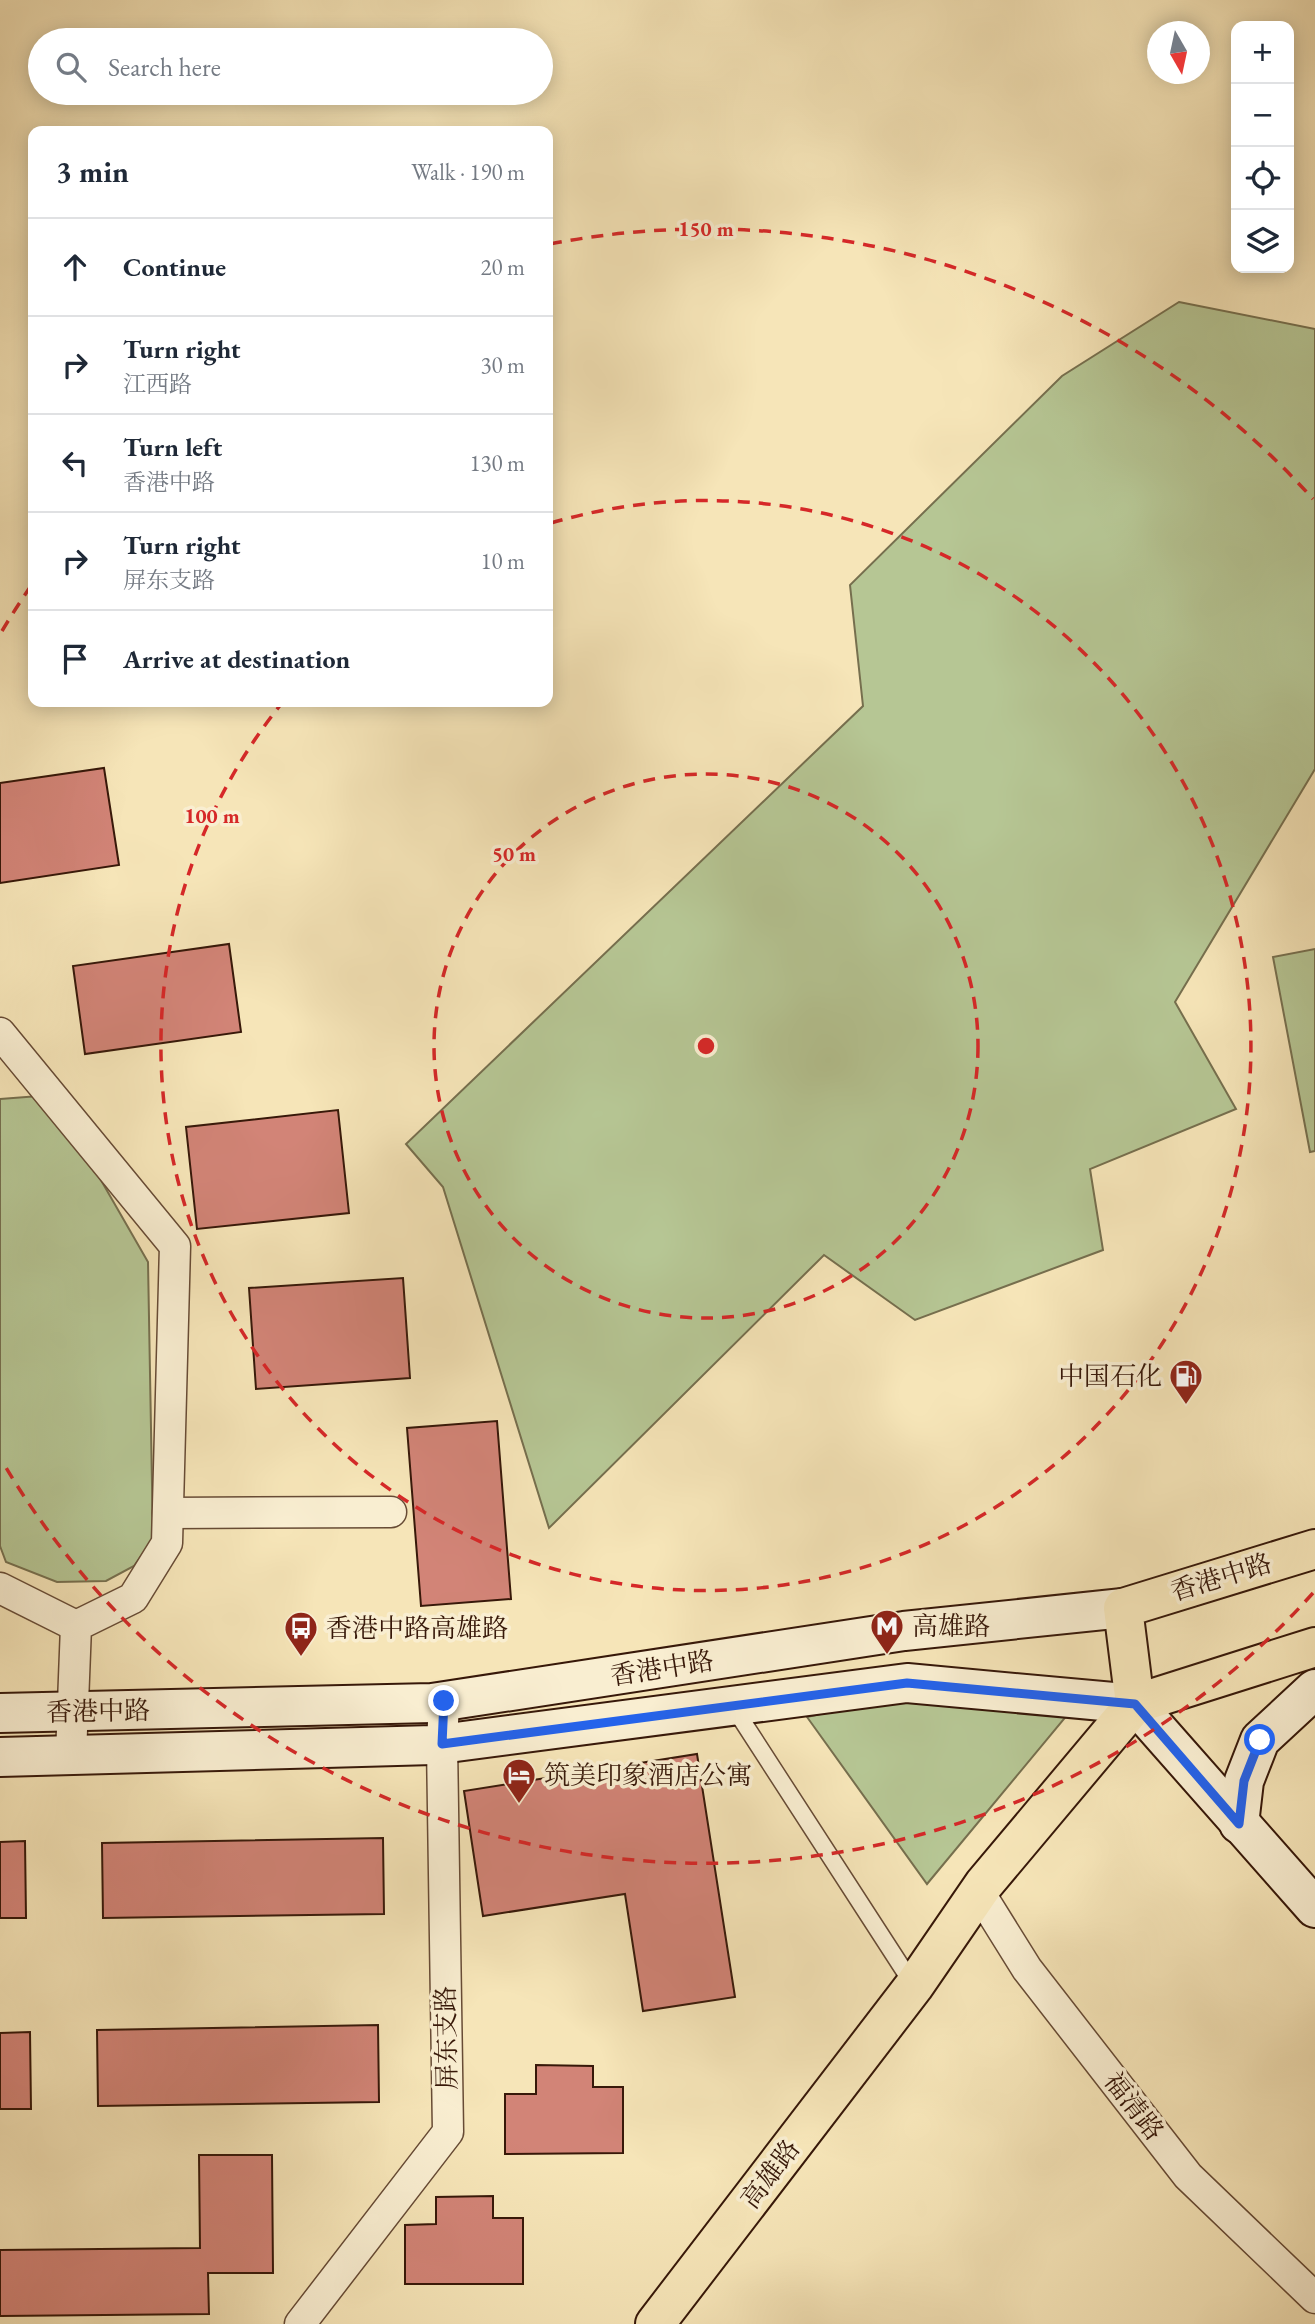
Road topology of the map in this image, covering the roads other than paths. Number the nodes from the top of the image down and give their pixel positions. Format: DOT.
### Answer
graph roads {
  1 [pos="0,1033"];
  2 [pos="391,1512"];
  3 [pos="168,1513"];
  4 [pos="1315,1549"];
  5 [pos="0,1588"];
  6 [pos="1123,1608"];
  7 [pos="76,1626"];
  8 [pos="1315,1647"];
  9 [pos="1315,1689"];
  10 [pos="444,1701"];
  11 [pos="1135,1704"];
  12 [pos="733,1706"];
  13 [pos="72,1712"];
  14 [pos="0,1713"];
  15 [pos="442,1744"];
  16 [pos="71,1755"];
  17 [pos="0,1757"];
  18 [pos="1239,1824"];
  19 [pos="979,1892"];
  20 [pos="1315,1908"];
  21 [pos="914,1986"];
  22 [pos="1315,2298"];
  23 [pos="300,2324"];
  24 [pos="655,2324"];
  1 -- 3 [label="street"];
  2 -- 3 [label="street"];
  3 -- 7 [label="street"];
  4 -- 6 [label="main road, 香港中路"];
  5 -- 7 [label="street"];
  6 -- 10 [label="main road, 香港中路"];
  6 -- 11 [label="main road"];
  7 -- 13 [label="street"];
  8 -- 11 [label="main road, 香港中路"];
  9 -- 18 [label="main road"];
  10 -- 13 [label="main road, 香港中路"];
  10 -- 15 [label="street, 屏东支路"];
  11 -- 12 [label="main road, 香港中路"];
  11 -- 18 [label="main road"];
  11 -- 19 [label="main road, 高雄路"];
  12 -- 15 [label="main road, 香港中路"];
  12 -- 21 [label="lane"];
  13 -- 14 [label="main road, 香港中路"];
  13 -- 16 [label="street"];
  15 -- 16 [label="main road, 香港中路"];
  15 -- 23 [label="street, 屏东支路"];
  16 -- 17 [label="main road, 香港中路"];
  18 -- 20 [label="main road"];
  19 -- 21 [label="main road, 高雄路"];
  19 -- 22 [label="street, 福清路"];
  21 -- 24 [label="main road, 高雄路"];
}
